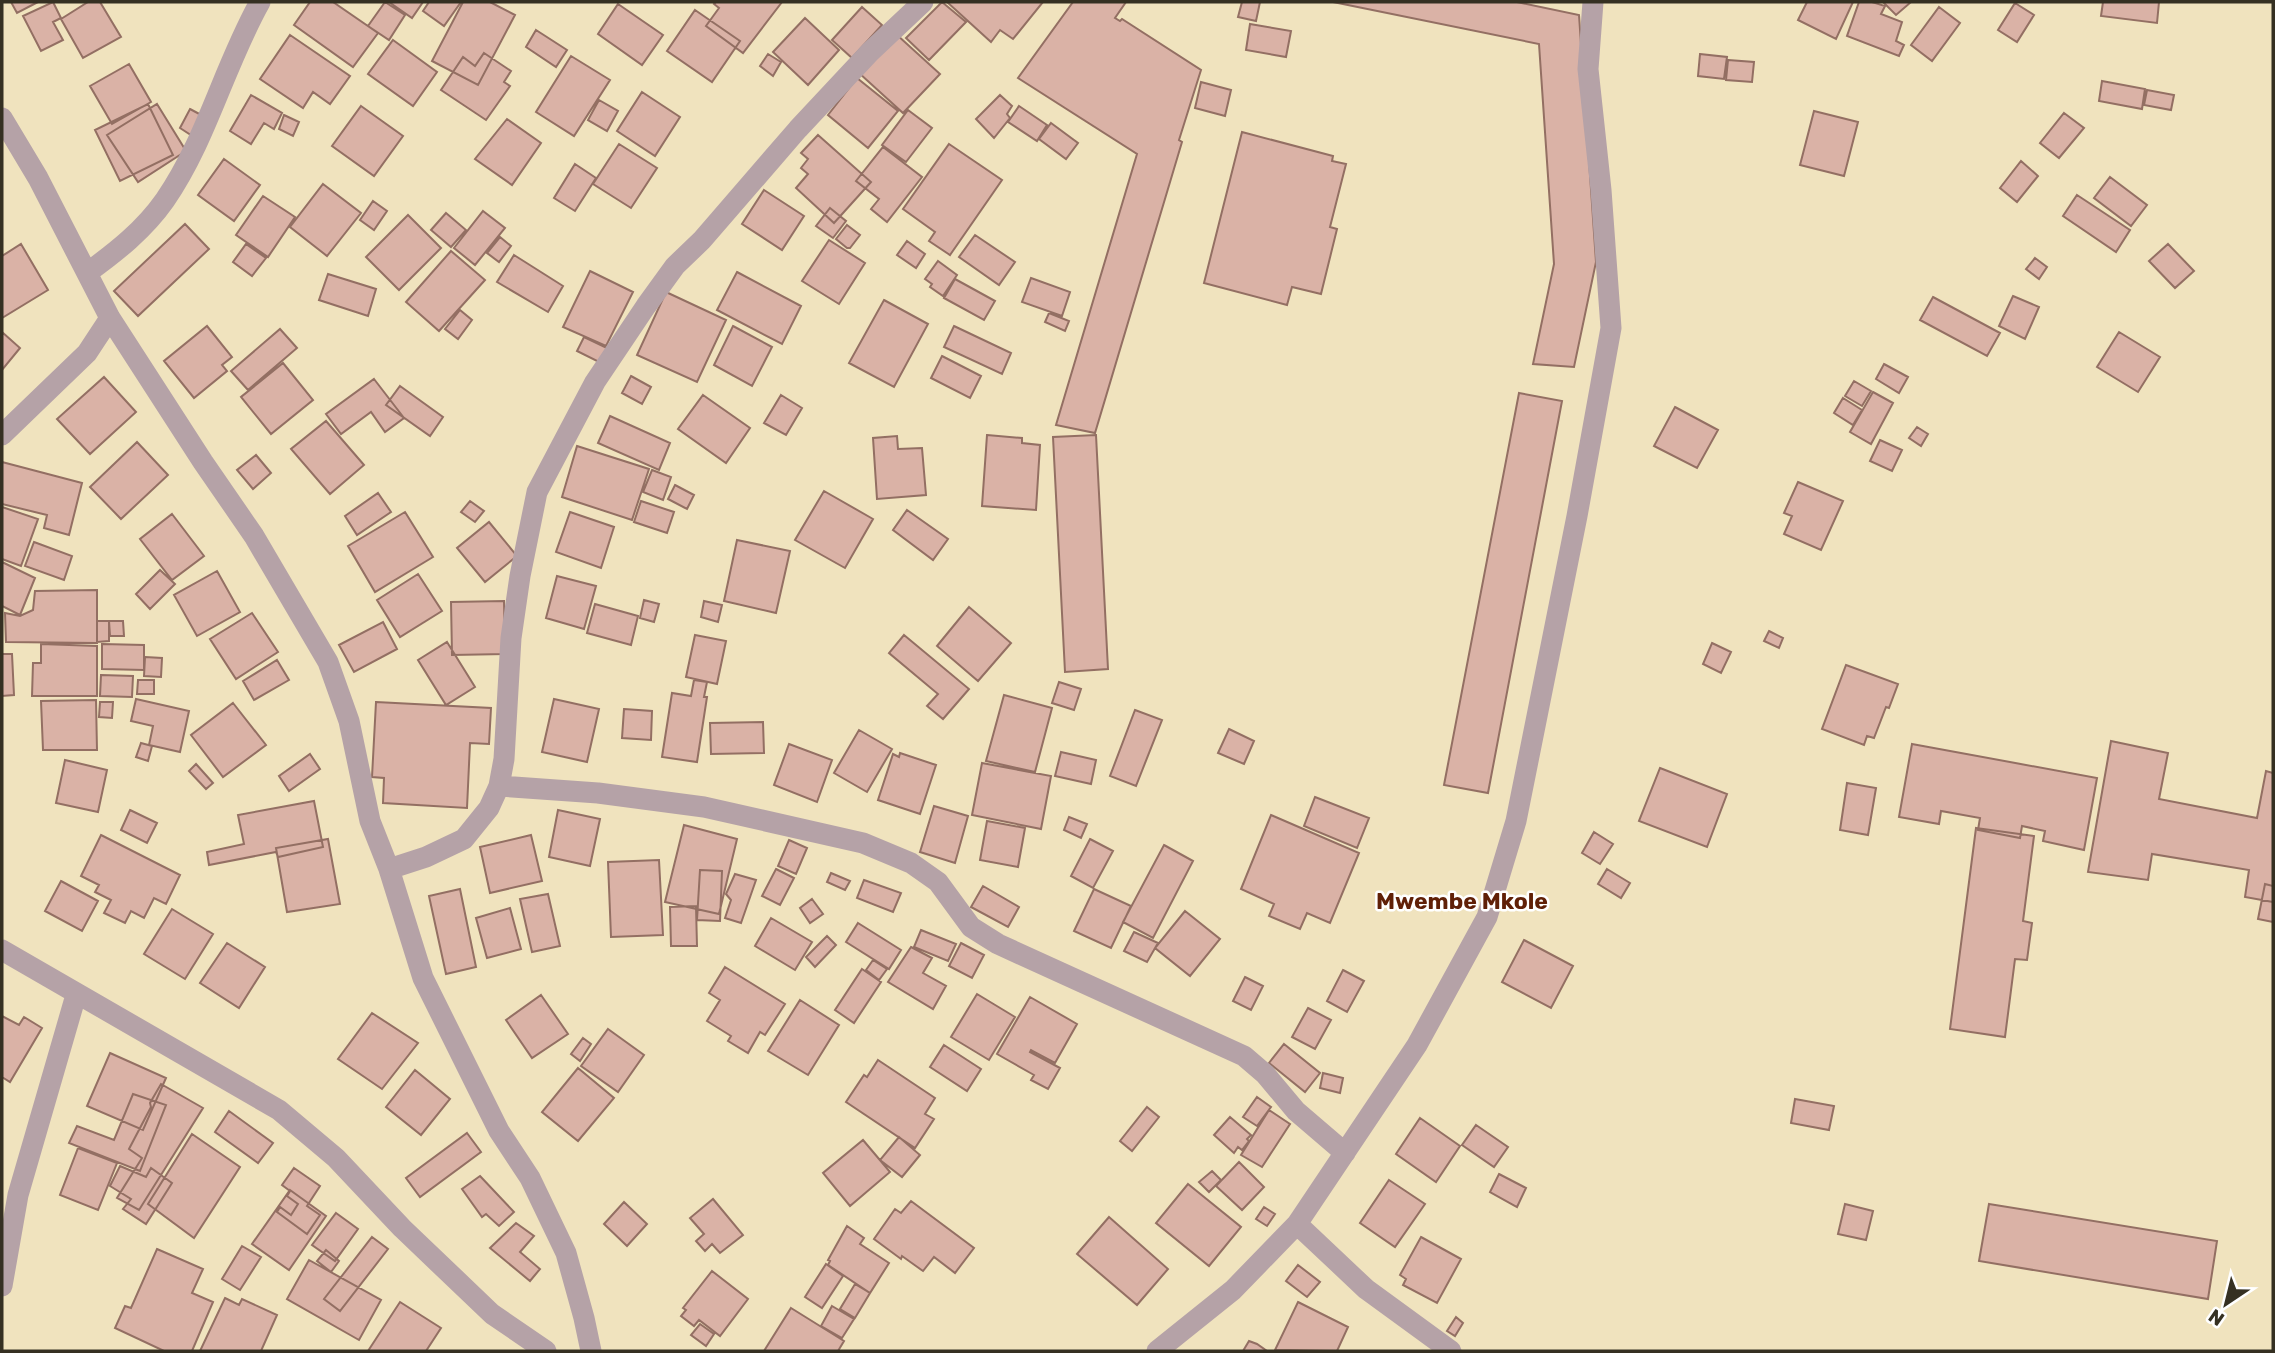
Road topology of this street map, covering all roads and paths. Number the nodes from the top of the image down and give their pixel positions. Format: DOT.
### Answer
graph roads {
  1 [pos="260,2"];
  2 [pos="923,2"];
  3 [pos="1593,2"];
  4 [pos="2,118"];
  5 [pos="87,274"];
  6 [pos="110,318"];
  7 [pos="2,435"];
  8 [pos="499,786"];
  9 [pos="389,869"];
  10 [pos="2,950"];
  11 [pos="76,995"];
  12 [pos="1345,1153"];
  13 [pos="1297,1224"];
  14 [pos="2,1286"];
  15 [pos="546,1351"];
  16 [pos="591,1351"];
  17 [pos="1157,1351"];
  18 [pos="1451,1351"];
  1 -- 5 [label="street"];
  2 -- 8 [label="street"];
  3 -- 12 [label="street"];
  4 -- 5 [label="street"];
  5 -- 6 [label="street"];
  6 -- 7 [label="street"];
  6 -- 9 [label="street"];
  8 -- 9 [label="street"];
  8 -- 12 [label="street"];
  9 -- 16 [label="street"];
  10 -- 11 [label="street"];
  11 -- 14 [label="street"];
  11 -- 15 [label="street"];
  12 -- 13 [label="street"];
  13 -- 17 [label="street"];
  13 -- 18 [label="street"];
}
